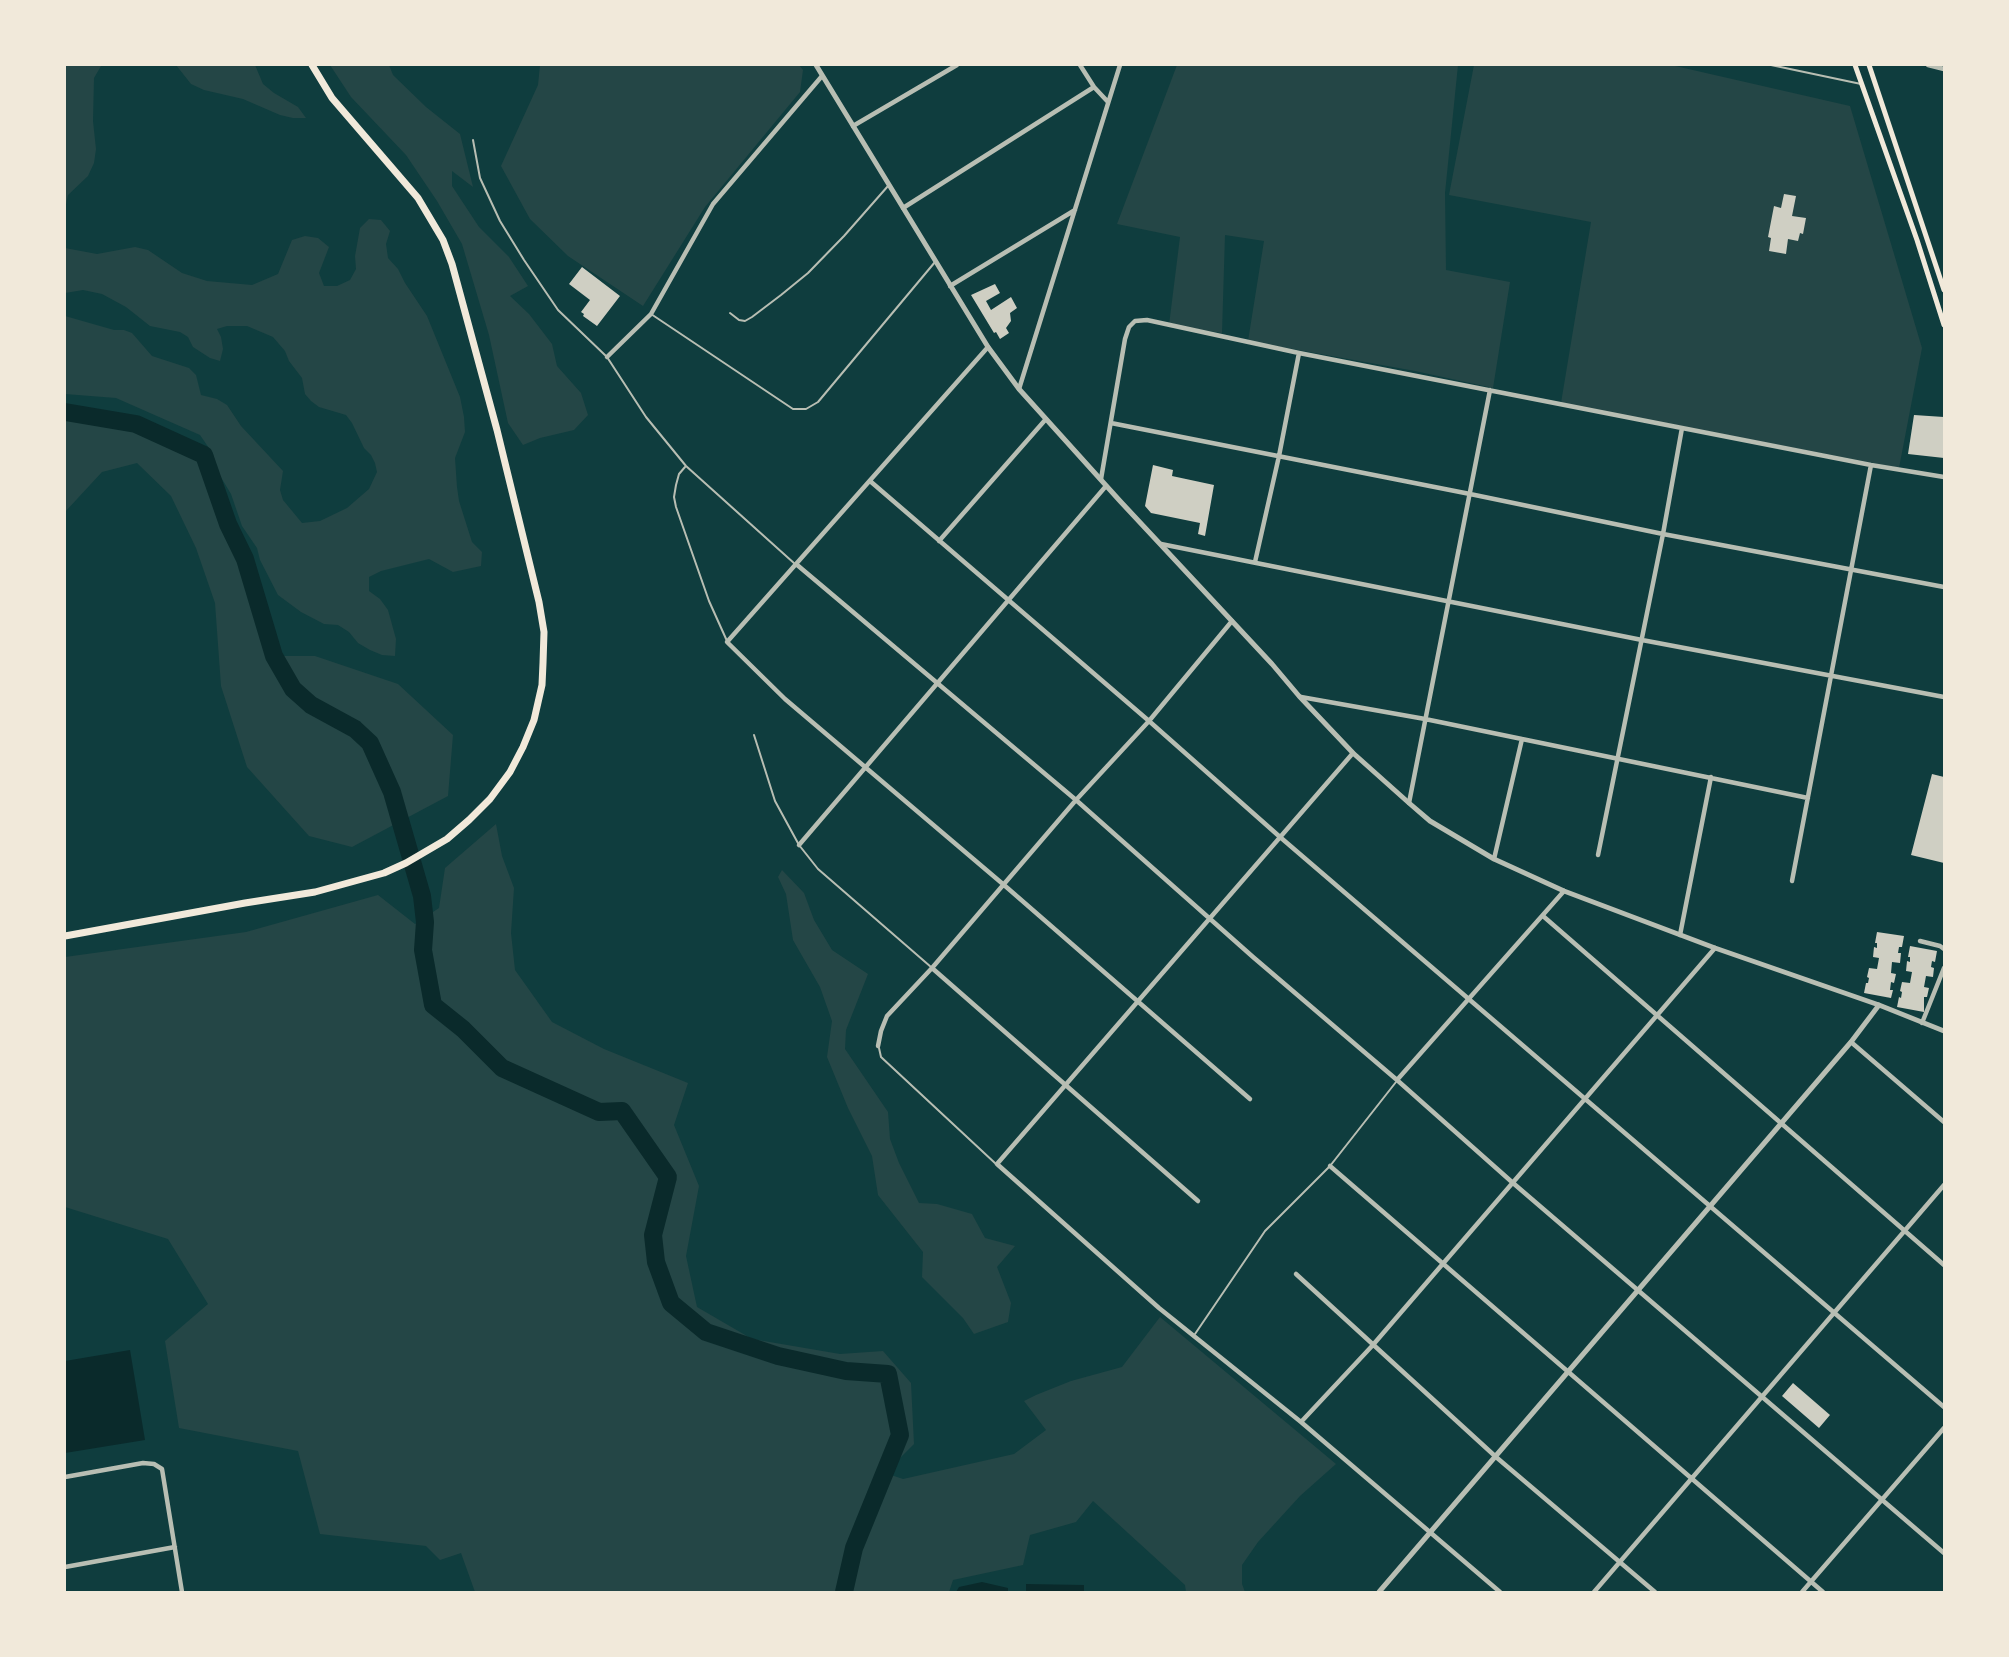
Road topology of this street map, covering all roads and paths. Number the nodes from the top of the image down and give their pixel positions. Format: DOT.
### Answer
graph roads {
  1 [pos="312,65"];
  2 [pos="816,65"];
  3 [pos="957,65"];
  4 [pos="1080,65"];
  5 [pos="1120,65"];
  6 [pos="1771,65"];
  7 [pos="1855,65"];
  8 [pos="1870,65"];
  9 [pos="1928,65"];
  10 [pos="1944,69"];
  11 [pos="822,76"];
  12 [pos="1862,84"];
  13 [pos="1094,88"];
  14 [pos="1108,102"];
  15 [pos="853,126"];
  16 [pos="473,140"];
  17 [pos="888,186"];
  18 [pos="902,209"];
  19 [pos="1075,210"];
  20 [pos="935,262"];
  21 [pos="950,286"];
  22 [pos="1944,290"];
  23 [pos="730,313"];
  24 [pos="651,314"];
  25 [pos="1944,325"];
  26 [pos="988,347"];
  27 [pos="1299,353"];
  28 [pos="607,357"];
  29 [pos="1019,389"];
  30 [pos="1490,390"];
  31 [pos="1047,419"];
  32 [pos="1111,423"];
  33 [pos="1682,428"];
  34 [pos="1279,456"];
  35 [pos="1871,465"];
  36 [pos="686,466"];
  37 [pos="1944,477"];
  38 [pos="1101,479"];
  39 [pos="870,481"];
  40 [pos="1106,486"];
  41 [pos="1470,494"];
  42 [pos="1664,534"];
  43 [pos="939,541"];
  44 [pos="1161,544"];
  45 [pos="1255,562"];
  46 [pos="796,564"];
  47 [pos="1850,570"];
  48 [pos="1944,587"];
  49 [pos="1007,600"];
  50 [pos="1449,601"];
  51 [pos="1232,621"];
  52 [pos="1642,640"];
  53 [pos="727,642"];
  54 [pos="1831,677"];
  55 [pos="938,684"];
  56 [pos="1300,696"];
  57 [pos="1944,697"];
  58 [pos="1425,719"];
  59 [pos="1149,721"];
  60 [pos="754,735"];
  61 [pos="1522,739"];
  62 [pos="1353,753"];
  63 [pos="1617,758"];
  64 [pos="865,766"];
  65 [pos="1711,777"];
  66 [pos="1808,798"];
  67 [pos="1076,800"];
  68 [pos="1409,803"];
  69 [pos="1280,837"];
  70 [pos="799,845"];
  71 [pos="1598,855"];
  72 [pos="1494,859"];
  73 [pos="1792,881"];
  74 [pos="1004,885"];
  75 [pos="1564,891"];
  76 [pos="1543,916"];
  77 [pos="1210,919"];
  78 [pos="1680,935"];
  79 [pos="65,936"];
  80 [pos="1920,941"];
  81 [pos="1715,948"];
  82 [pos="1944,949"];
  83 [pos="932,968"];
  84 [pos="1944,968"];
  85 [pos="1469,998"];
  86 [pos="1137,1002"];
  87 [pos="1879,1006"];
  88 [pos="1657,1015"];
  89 [pos="1922,1023"];
  90 [pos="1944,1031"];
  91 [pos="1851,1042"];
  92 [pos="878,1046"];
  93 [pos="1397,1080"];
  94 [pos="1066,1085"];
  95 [pos="1586,1098"];
  96 [pos="1250,1099"];
  97 [pos="1944,1122"];
  98 [pos="1782,1123"];
  99 [pos="997,1164"];
  100 [pos="1330,1166"];
  101 [pos="1513,1183"];
  102 [pos="1944,1185"];
  103 [pos="1198,1200"];
  104 [pos="1711,1206"];
  105 [pos="1905,1231"];
  106 [pos="1443,1264"];
  107 [pos="1944,1265"];
  108 [pos="1296,1275"];
  109 [pos="1638,1291"];
  110 [pos="1835,1312"];
  111 [pos="1194,1335"];
  112 [pos="1373,1346"];
  113 [pos="1569,1372"];
  114 [pos="1762,1397"];
  115 [pos="1944,1407"];
  116 [pos="1301,1422"];
  117 [pos="1944,1428"];
  118 [pos="1496,1457"];
  119 [pos="65,1477"];
  120 [pos="1691,1479"];
  121 [pos="1882,1500"];
  122 [pos="1430,1531"];
  123 [pos="175,1547"];
  124 [pos="1944,1553"];
  125 [pos="1620,1562"];
  126 [pos="65,1567"];
  127 [pos="1811,1582"];
  128 [pos="182,1592"];
  129 [pos="1379,1592"];
  130 [pos="1500,1592"];
  131 [pos="1594,1592"];
  132 [pos="1655,1592"];
  133 [pos="1802,1592"];
  134 [pos="1823,1592"];
  1 -- 79 [label="highway"];
  2 -- 11 [label="street"];
  3 -- 15 [label="street"];
  4 -- 13 [label="street"];
  5 -- 14 [label="street"];
  6 -- 12 [label="lane"];
  7 -- 12 [label="main road"];
  8 -- 22 [label="main road"];
  9 -- 10 [label="street"];
  11 -- 15 [label="street"];
  11 -- 24 [label="street"];
  12 -- 25 [label="main road"];
  13 -- 14 [label="street"];
  13 -- 18 [label="street"];
  14 -- 19 [label="street"];
  15 -- 17 [label="street"];
  16 -- 28 [label="lane"];
  17 -- 18 [label="street"];
  17 -- 23 [label="lane"];
  18 -- 20 [label="street"];
  19 -- 21 [label="street"];
  19 -- 29 [label="street"];
  20 -- 21 [label="street"];
  20 -- 24 [label="lane"];
  21 -- 26 [label="street"];
  24 -- 28 [label="street"];
  26 -- 29 [label="street"];
  26 -- 39 [label="street"];
  27 -- 30 [label="street"];
  27 -- 32 [label="street"];
  27 -- 34 [label="street"];
  28 -- 36 [label="lane"];
  29 -- 31 [label="street"];
  30 -- 33 [label="street"];
  30 -- 41 [label="street"];
  31 -- 38 [label="street"];
  31 -- 43 [label="street"];
  32 -- 34 [label="street"];
  32 -- 38 [label="street"];
  33 -- 35 [label="street"];
  33 -- 42 [label="street"];
  34 -- 41 [label="street"];
  34 -- 45 [label="street"];
  35 -- 37 [label="street"];
  35 -- 47 [label="street"];
  36 -- 46 [label="lane"];
  36 -- 53 [label="lane"];
  38 -- 40 [label="street"];
  39 -- 43 [label="street"];
  39 -- 46 [label="street"];
  40 -- 44 [label="street"];
  40 -- 49 [label="street"];
  41 -- 42 [label="street"];
  41 -- 50 [label="street"];
  42 -- 47 [label="street"];
  42 -- 52 [label="street"];
  43 -- 49 [label="street"];
  44 -- 45 [label="street"];
  44 -- 51 [label="street"];
  45 -- 50 [label="street"];
  46 -- 53 [label="street"];
  46 -- 55 [label="street"];
  47 -- 48 [label="street"];
  47 -- 54 [label="street"];
  49 -- 55 [label="street"];
  49 -- 59 [label="street"];
  50 -- 52 [label="street"];
  50 -- 58 [label="street"];
  51 -- 56 [label="street"];
  51 -- 59 [label="street"];
  52 -- 54 [label="street"];
  52 -- 63 [label="street"];
  53 -- 64 [label="street"];
  54 -- 57 [label="street"];
  54 -- 66 [label="street"];
  55 -- 64 [label="street"];
  55 -- 67 [label="street"];
  56 -- 58 [label="street"];
  56 -- 62 [label="street"];
  58 -- 61 [label="street"];
  58 -- 68 [label="street"];
  59 -- 67 [label="street"];
  59 -- 69 [label="street"];
  60 -- 70 [label="lane"];
  61 -- 63 [label="street"];
  61 -- 72 [label="street"];
  62 -- 68 [label="street"];
  62 -- 69 [label="street"];
  63 -- 65 [label="street"];
  63 -- 71 [label="street"];
  64 -- 70 [label="street"];
  64 -- 74 [label="street"];
  65 -- 66 [label="street"];
  65 -- 78 [label="street"];
  66 -- 73 [label="street"];
  67 -- 74 [label="street"];
  67 -- 77 [label="street"];
  68 -- 72 [label="street"];
  69 -- 77 [label="street"];
  69 -- 85 [label="street"];
  70 -- 83 [label="lane"];
  72 -- 75 [label="street"];
  74 -- 83 [label="street"];
  74 -- 86 [label="street"];
  75 -- 76 [label="street"];
  75 -- 78 [label="street"];
  76 -- 85 [label="street"];
  76 -- 88 [label="street"];
  77 -- 86 [label="street"];
  77 -- 93 [label="street"];
  78 -- 81 [label="street"];
  80 -- 82 [label="street"];
  81 -- 87 [label="street"];
  81 -- 88 [label="street"];
  83 -- 92 [label="street"];
  83 -- 94 [label="street"];
  84 -- 89 [label="street"];
  85 -- 93 [label="street"];
  85 -- 95 [label="street"];
  86 -- 94 [label="street"];
  86 -- 96 [label="street"];
  87 -- 89 [label="street"];
  87 -- 91 [label="street"];
  88 -- 95 [label="street"];
  88 -- 98 [label="street"];
  89 -- 90 [label="street"];
  91 -- 97 [label="street"];
  91 -- 98 [label="street"];
  92 -- 99 [label="lane"];
  93 -- 100 [label="lane"];
  93 -- 101 [label="street"];
  94 -- 99 [label="street"];
  94 -- 103 [label="street"];
  95 -- 101 [label="street"];
  95 -- 104 [label="street"];
  98 -- 104 [label="street"];
  98 -- 105 [label="street"];
  99 -- 111 [label="street"];
  100 -- 106 [label="street"];
  100 -- 111 [label="lane"];
  101 -- 106 [label="street"];
  101 -- 109 [label="street"];
  102 -- 105 [label="street"];
  104 -- 109 [label="street"];
  104 -- 110 [label="street"];
  105 -- 107 [label="street"];
  105 -- 110 [label="street"];
  106 -- 112 [label="street"];
  106 -- 113 [label="street"];
  108 -- 112 [label="street"];
  109 -- 113 [label="street"];
  109 -- 114 [label="street"];
  110 -- 114 [label="street"];
  110 -- 115 [label="street"];
  111 -- 116 [label="street"];
  112 -- 116 [label="street"];
  112 -- 118 [label="street"];
  113 -- 118 [label="street"];
  113 -- 120 [label="street"];
  114 -- 120 [label="street"];
  114 -- 121 [label="street"];
  116 -- 122 [label="street"];
  117 -- 121 [label="street"];
  118 -- 122 [label="street"];
  118 -- 125 [label="street"];
  119 -- 123 [label="street"];
  120 -- 125 [label="street"];
  120 -- 127 [label="street"];
  121 -- 124 [label="street"];
  121 -- 127 [label="street"];
  122 -- 129 [label="street"];
  122 -- 130 [label="street"];
  123 -- 126 [label="street"];
  123 -- 128 [label="street"];
  125 -- 131 [label="street"];
  125 -- 132 [label="street"];
  127 -- 133 [label="street"];
  127 -- 134 [label="street"];
}
